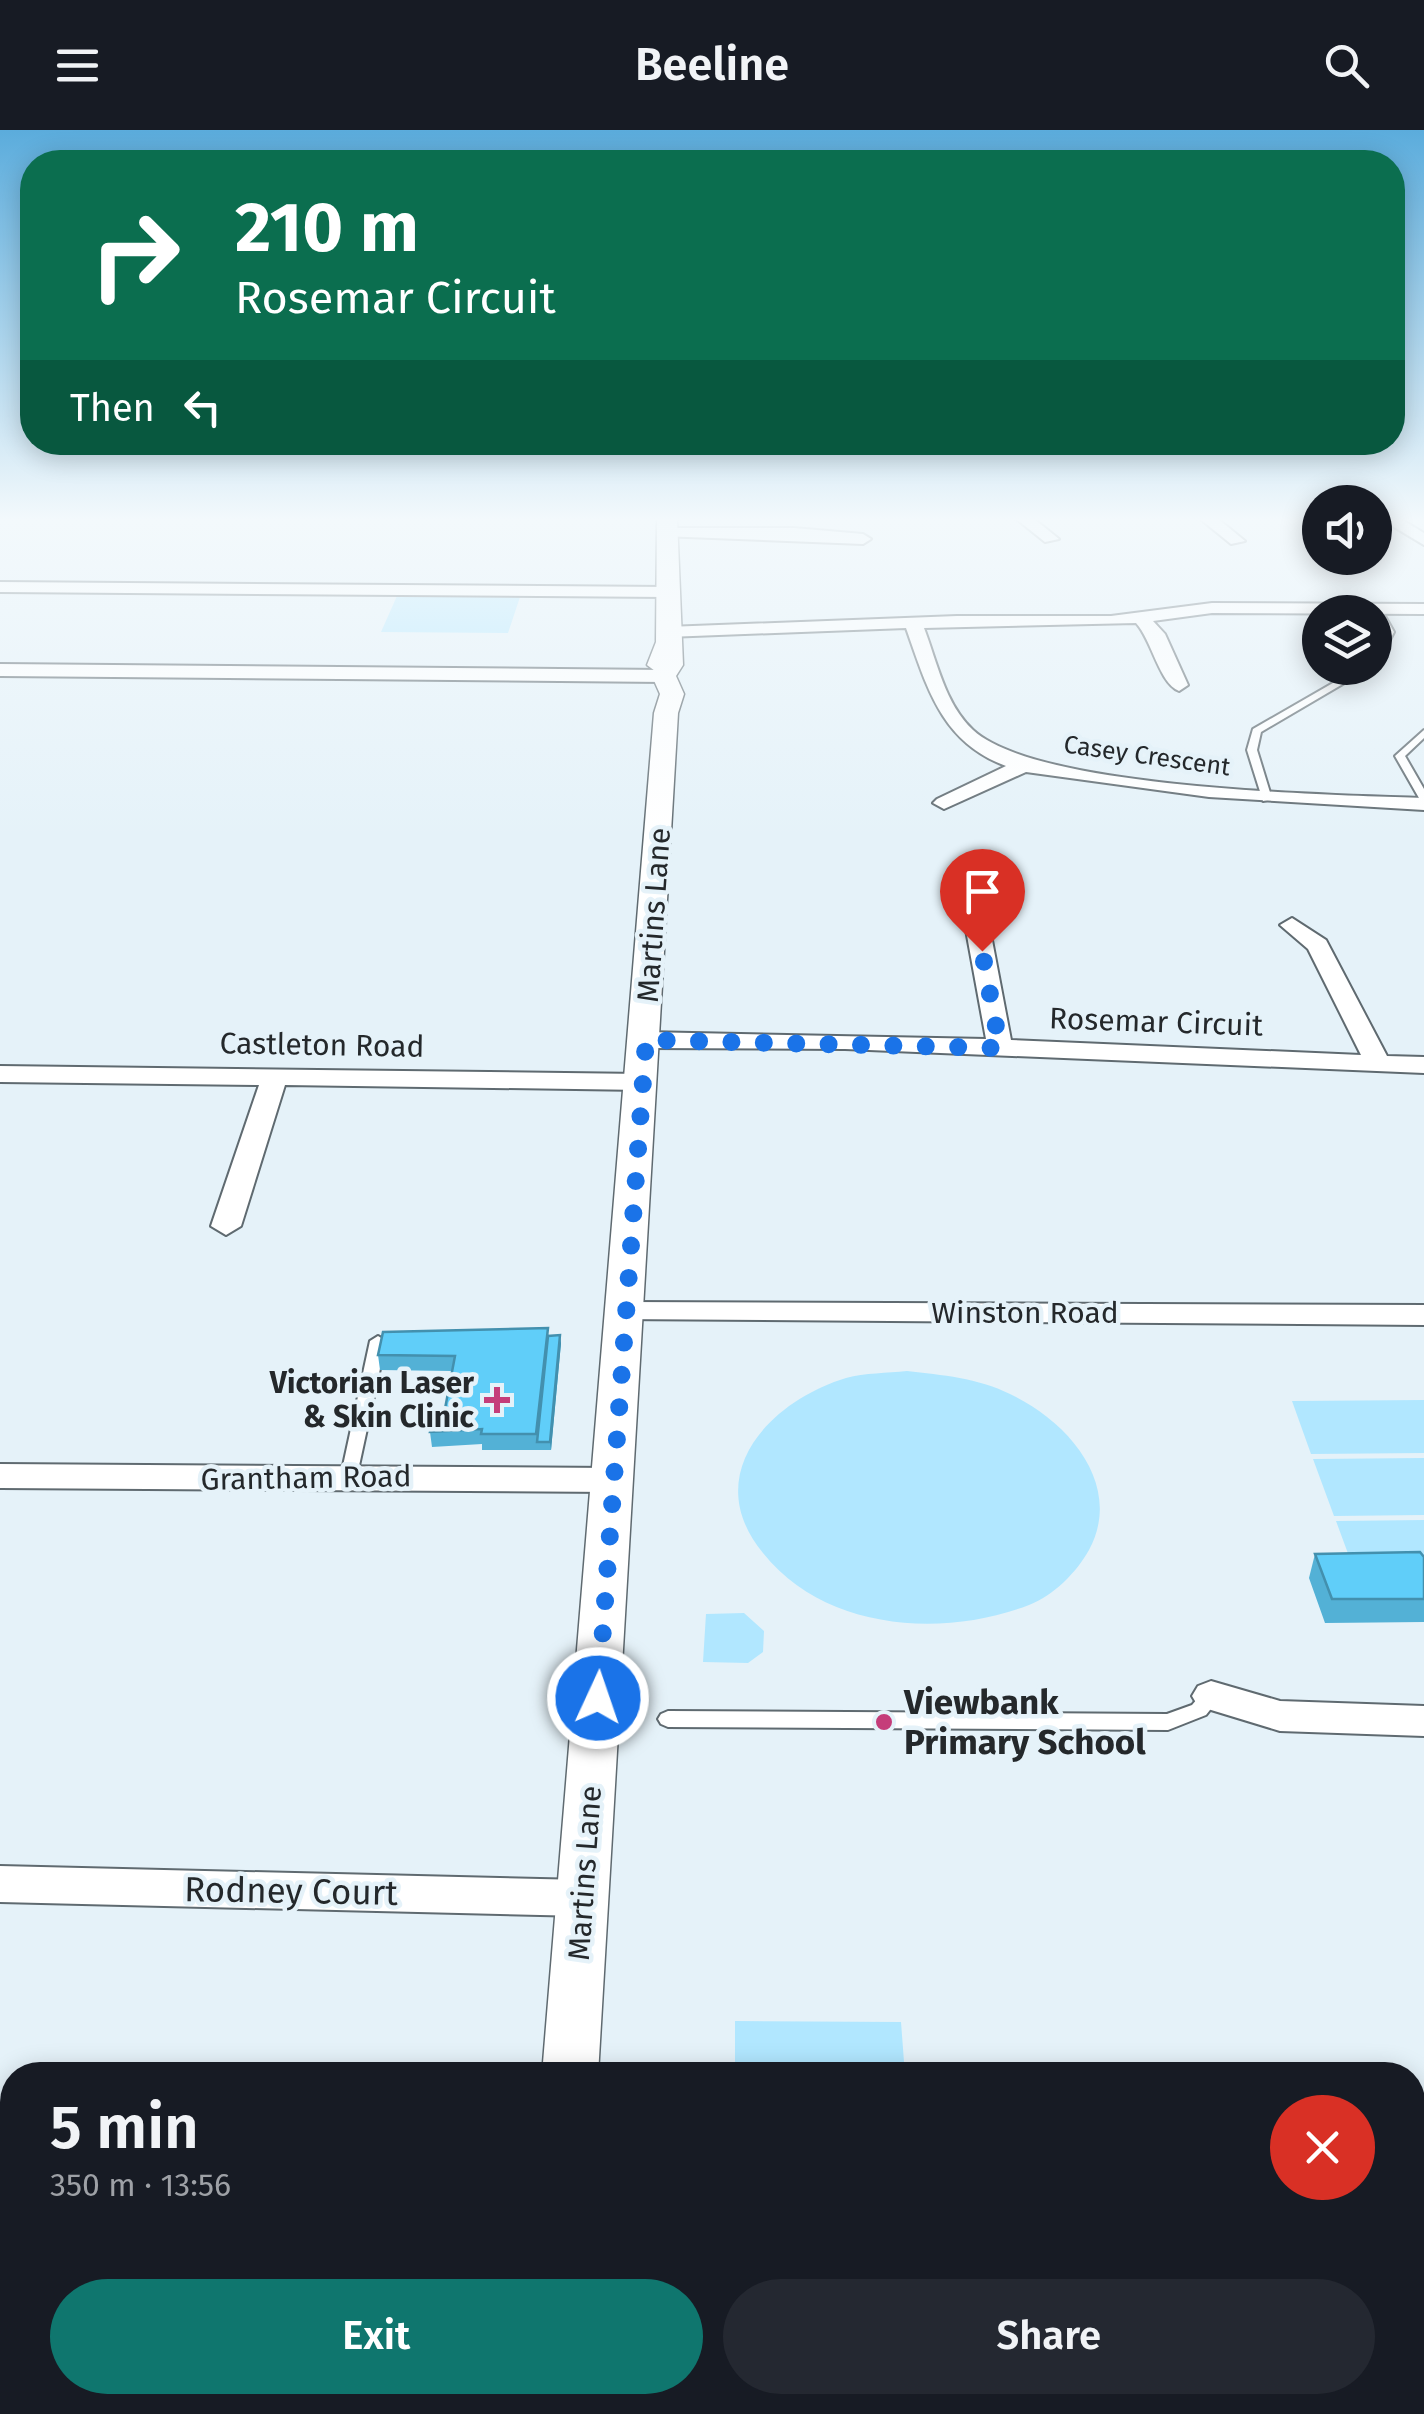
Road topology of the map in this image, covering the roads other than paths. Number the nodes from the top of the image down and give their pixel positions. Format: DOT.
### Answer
graph roads {
  1 [pos="907,624"];
  2 [pos="667,625"];
  3 [pos="884,625"];
  4 [pos="1147,625"];
  5 [pos="667,633"];
  6 [pos="0,670"];
  7 [pos="658,676"];
  8 [pos="1335,685"];
  9 [pos="1178,687"];
  10 [pos="1424,733"];
  11 [pos="1026,764"];
  12 [pos="1267,800"];
  13 [pos="1424,801"];
  14 [pos="944,803"];
  15 [pos="976,918"];
  16 [pos="1292,925"];
  17 [pos="646,1040"];
  18 [pos="1000,1048"];
  19 [pos="1378,1063"];
  20 [pos="1424,1065"];
  21 [pos="0,1074"];
  22 [pos="275,1077"];
  23 [pos="642,1082"];
  24 [pos="226,1226"];
  25 [pos="626,1312"];
  26 [pos="1424,1315"];
  27 [pos="378,1341"];
  28 [pos="349,1475"];
  29 [pos="0,1476"];
  30 [pos="612,1480"];
  31 [pos="1210,1696"];
  32 [pos="668,1719"];
  33 [pos="1424,1721"];
  34 [pos="0,1884"];
  35 [pos="582,1898"];
  36 [pos="571,2062"];
  1 -- 11 [label="street, Casey Crescent"];
  2 -- 5 [label="street, Martins Lane"];
  3 -- 5 [label="street"];
  4 -- 9 [label="street"];
  5 -- 7 [label="street, Martins Lane"];
  6 -- 7 [label="street"];
  7 -- 17 [label="street, Martins Lane"];
  8 -- 12 [label="lane"];
  10 -- 13 [label="lane"];
  11 -- 12 [label="street, Casey Crescent"];
  11 -- 14 [label="street"];
  12 -- 13 [label="street, Casey Crescent"];
  15 -- 18 [label="street"];
  16 -- 19 [label="street"];
  17 -- 18 [label="street, Rosemar Circuit"];
  17 -- 23 [label="street, Martins Lane"];
  18 -- 19 [label="street, Rosemar Circuit"];
  19 -- 20 [label="street, Rosemar Circuit"];
  21 -- 22 [label="street, Castleton Road"];
  22 -- 23 [label="street, Castleton Road"];
  22 -- 24 [label="street"];
  23 -- 25 [label="street, Martins Lane"];
  25 -- 26 [label="street, Winston Road"];
  25 -- 30 [label="street, Martins Lane"];
  27 -- 28 [label="lane"];
  28 -- 29 [label="street, Grantham Road"];
  28 -- 30 [label="street, Grantham Road"];
  30 -- 35 [label="street, Martins Lane"];
  31 -- 32 [label="lane"];
  31 -- 33 [label="street"];
  34 -- 35 [label="street, Rodney Court"];
  35 -- 36 [label="street, Martins Lane"];
}
